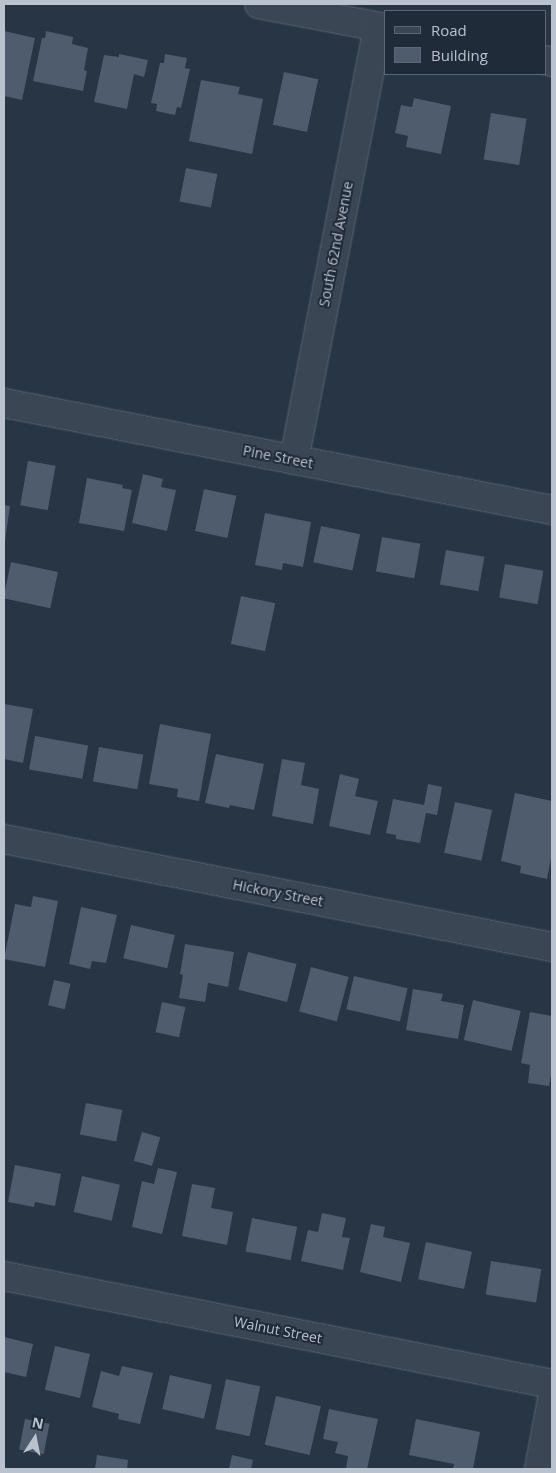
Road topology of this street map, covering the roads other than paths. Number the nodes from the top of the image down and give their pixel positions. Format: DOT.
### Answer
graph roads {
  1 [pos="259,4"];
  2 [pos="381,28"];
  3 [pos="4,403"];
  4 [pos="294,460"];
  5 [pos="552,510"];
  6 [pos="4,839"];
  7 [pos="552,947"];
  8 [pos="4,1276"];
  9 [pos="552,1384"];
  10 [pos="552,1400"];
  11 [pos="539,1469"];
  1 -- 2 [label="street"];
  2 -- 4 [label="street, South 62nd Avenue"];
  3 -- 4 [label="street, Pine Street"];
  4 -- 5 [label="street, Pine Street"];
  6 -- 7 [label="street, Hickory Street"];
  8 -- 9 [label="street, Walnut Street"];
  10 -- 11 [label="street"];
}
